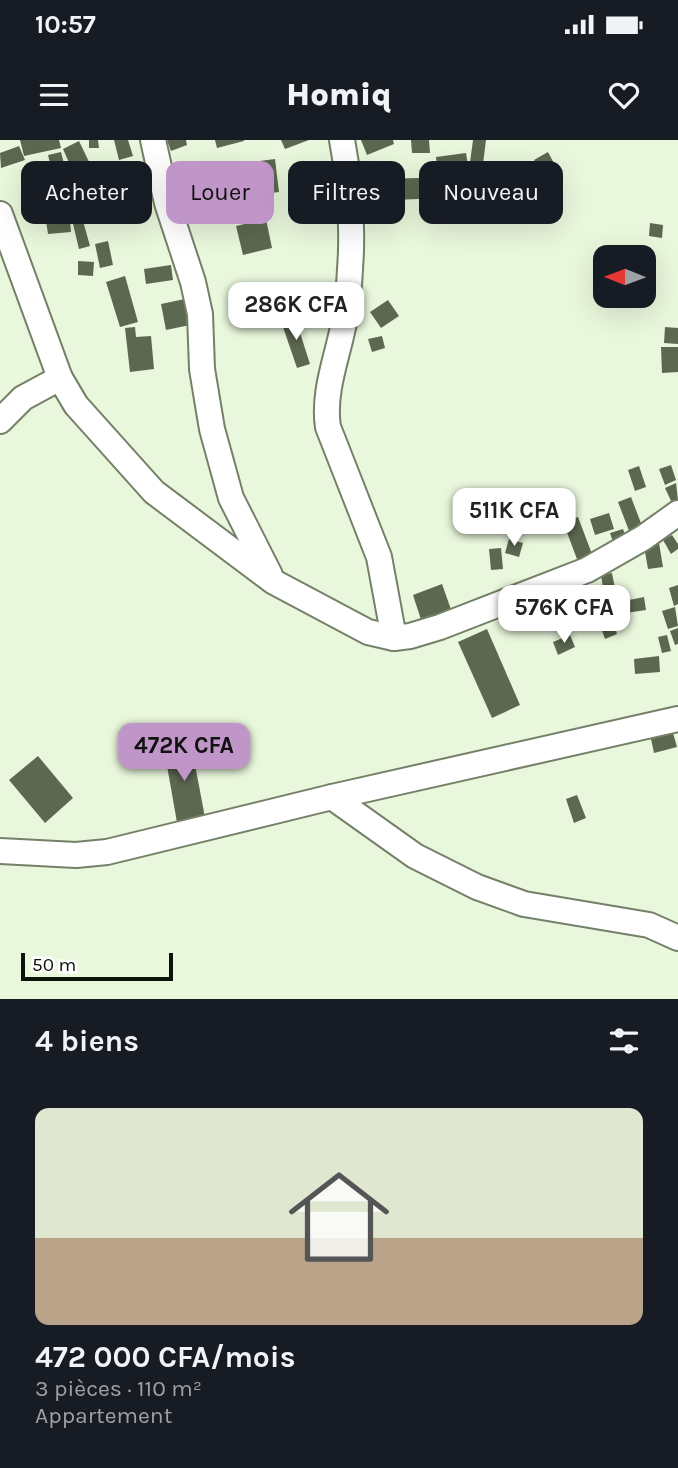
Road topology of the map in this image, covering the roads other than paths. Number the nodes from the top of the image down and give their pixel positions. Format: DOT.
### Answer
graph roads {
  1 [pos="153,140"];
  2 [pos="342,140"];
  3 [pos="0,214"];
  4 [pos="60,378"];
  5 [pos="0,421"];
  6 [pos="678,513"];
  7 [pos="274,582"];
  8 [pos="394,638"];
  9 [pos="678,719"];
  10 [pos="332,797"];
  11 [pos="0,850"];
  12 [pos="678,939"];
  1 -- 7 [label="street"];
  2 -- 8 [label="street"];
  3 -- 4 [label="street"];
  4 -- 5 [label="street"];
  4 -- 7 [label="street"];
  6 -- 8 [label="street"];
  7 -- 8 [label="street"];
  9 -- 10 [label="street"];
  10 -- 11 [label="street"];
  10 -- 12 [label="street"];
}
